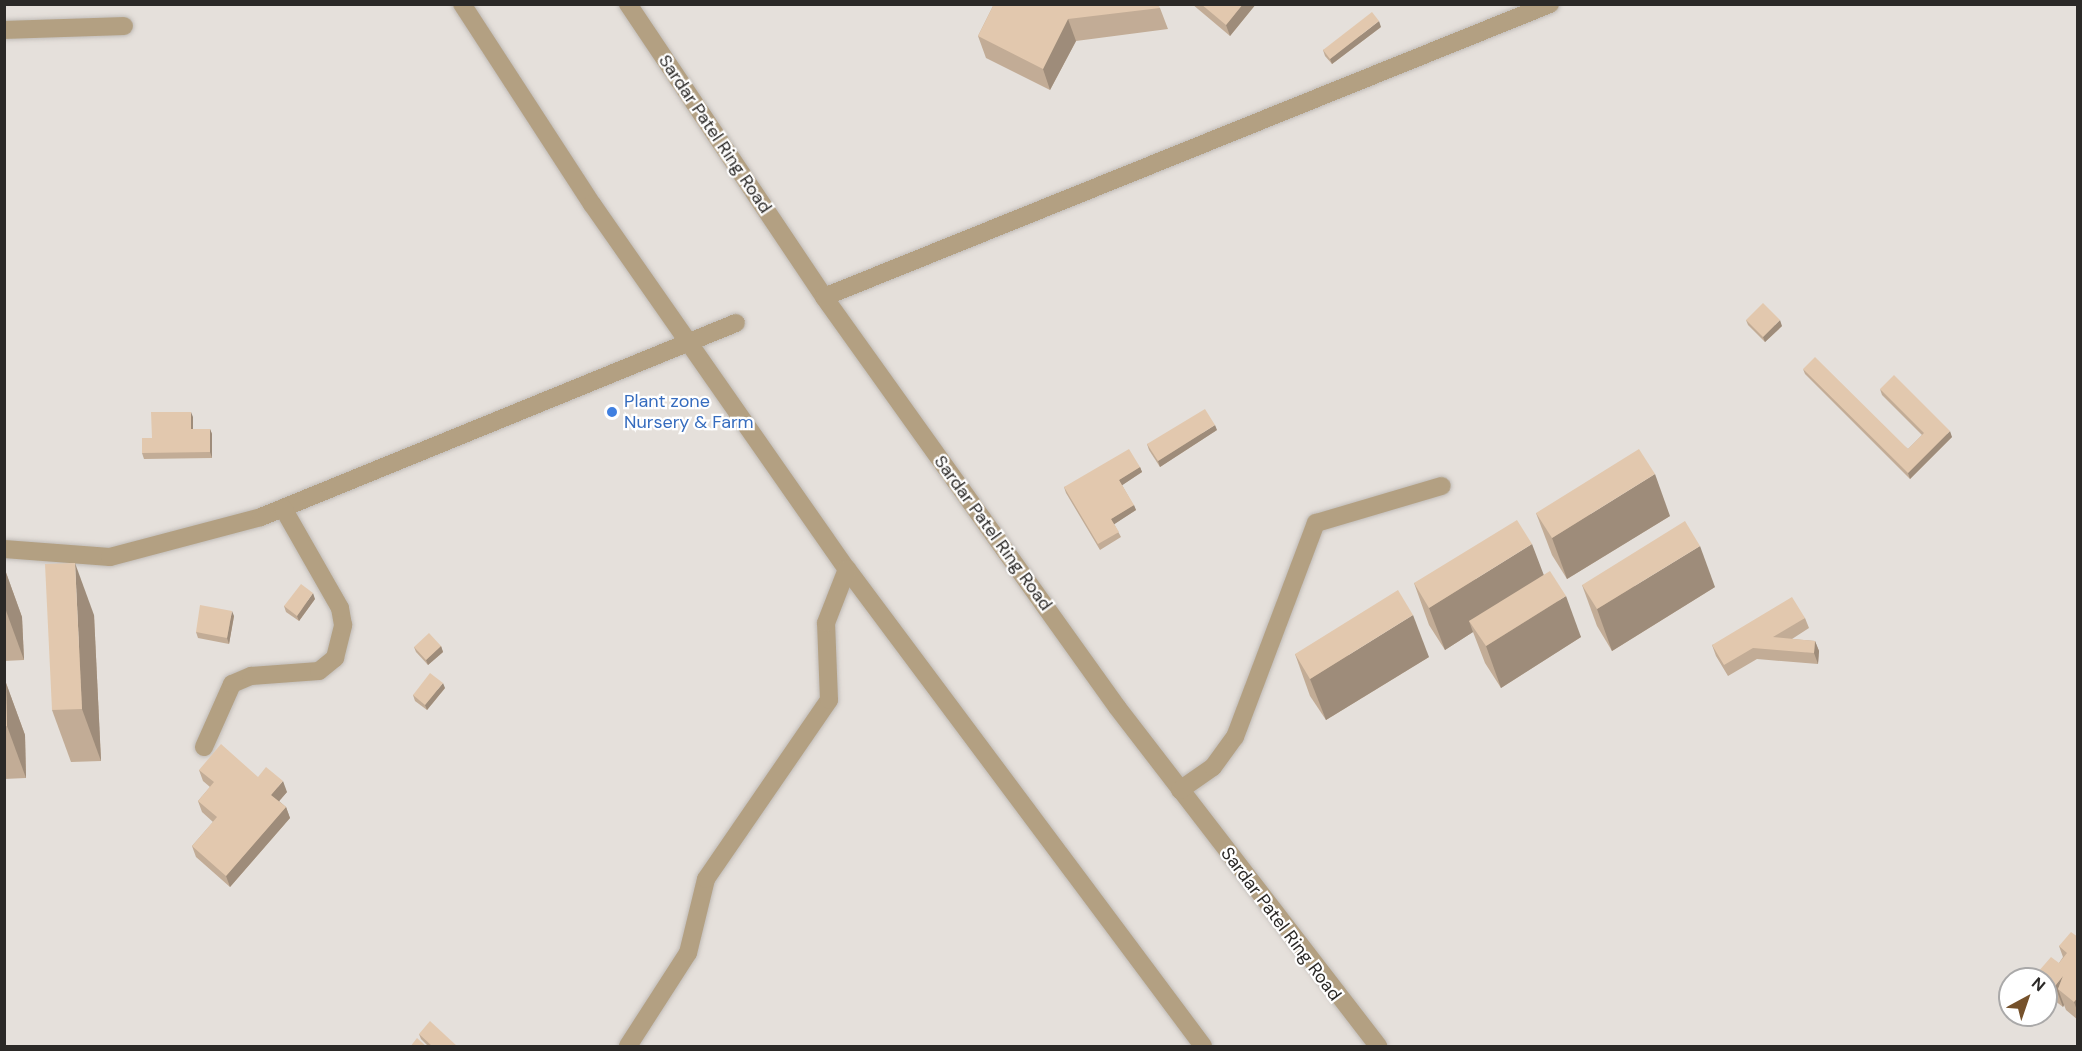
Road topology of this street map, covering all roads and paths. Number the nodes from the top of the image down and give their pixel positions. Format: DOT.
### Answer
graph roads {
  1 [pos="462,4"];
  2 [pos="628,4"];
  3 [pos="1550,4"];
  4 [pos="123,26"];
  5 [pos="4,30"];
  6 [pos="824,297"];
  7 [pos="736,323"];
  8 [pos="688,342"];
  9 [pos="1442,486"];
  10 [pos="283,508"];
  11 [pos="4,549"];
  12 [pos="847,568"];
  13 [pos="204,747"];
  14 [pos="1180,790"];
  15 [pos="628,1047"];
  16 [pos="1203,1047"];
  17 [pos="1377,1047"];
  1 -- 8 [label="street"];
  2 -- 6 [label="street, Sardar Patel Ring Road"];
  3 -- 6 [label="street"];
  4 -- 5 [label="street"];
  6 -- 14 [label="street, Sardar Patel Ring Road"];
  7 -- 8 [label="street"];
  8 -- 10 [label="street"];
  8 -- 12 [label="street"];
  9 -- 14 [label="street"];
  10 -- 11 [label="street"];
  10 -- 13 [label="street"];
  12 -- 15 [label="street"];
  12 -- 16 [label="street"];
  14 -- 17 [label="street, Sardar Patel Ring Road"];
}
